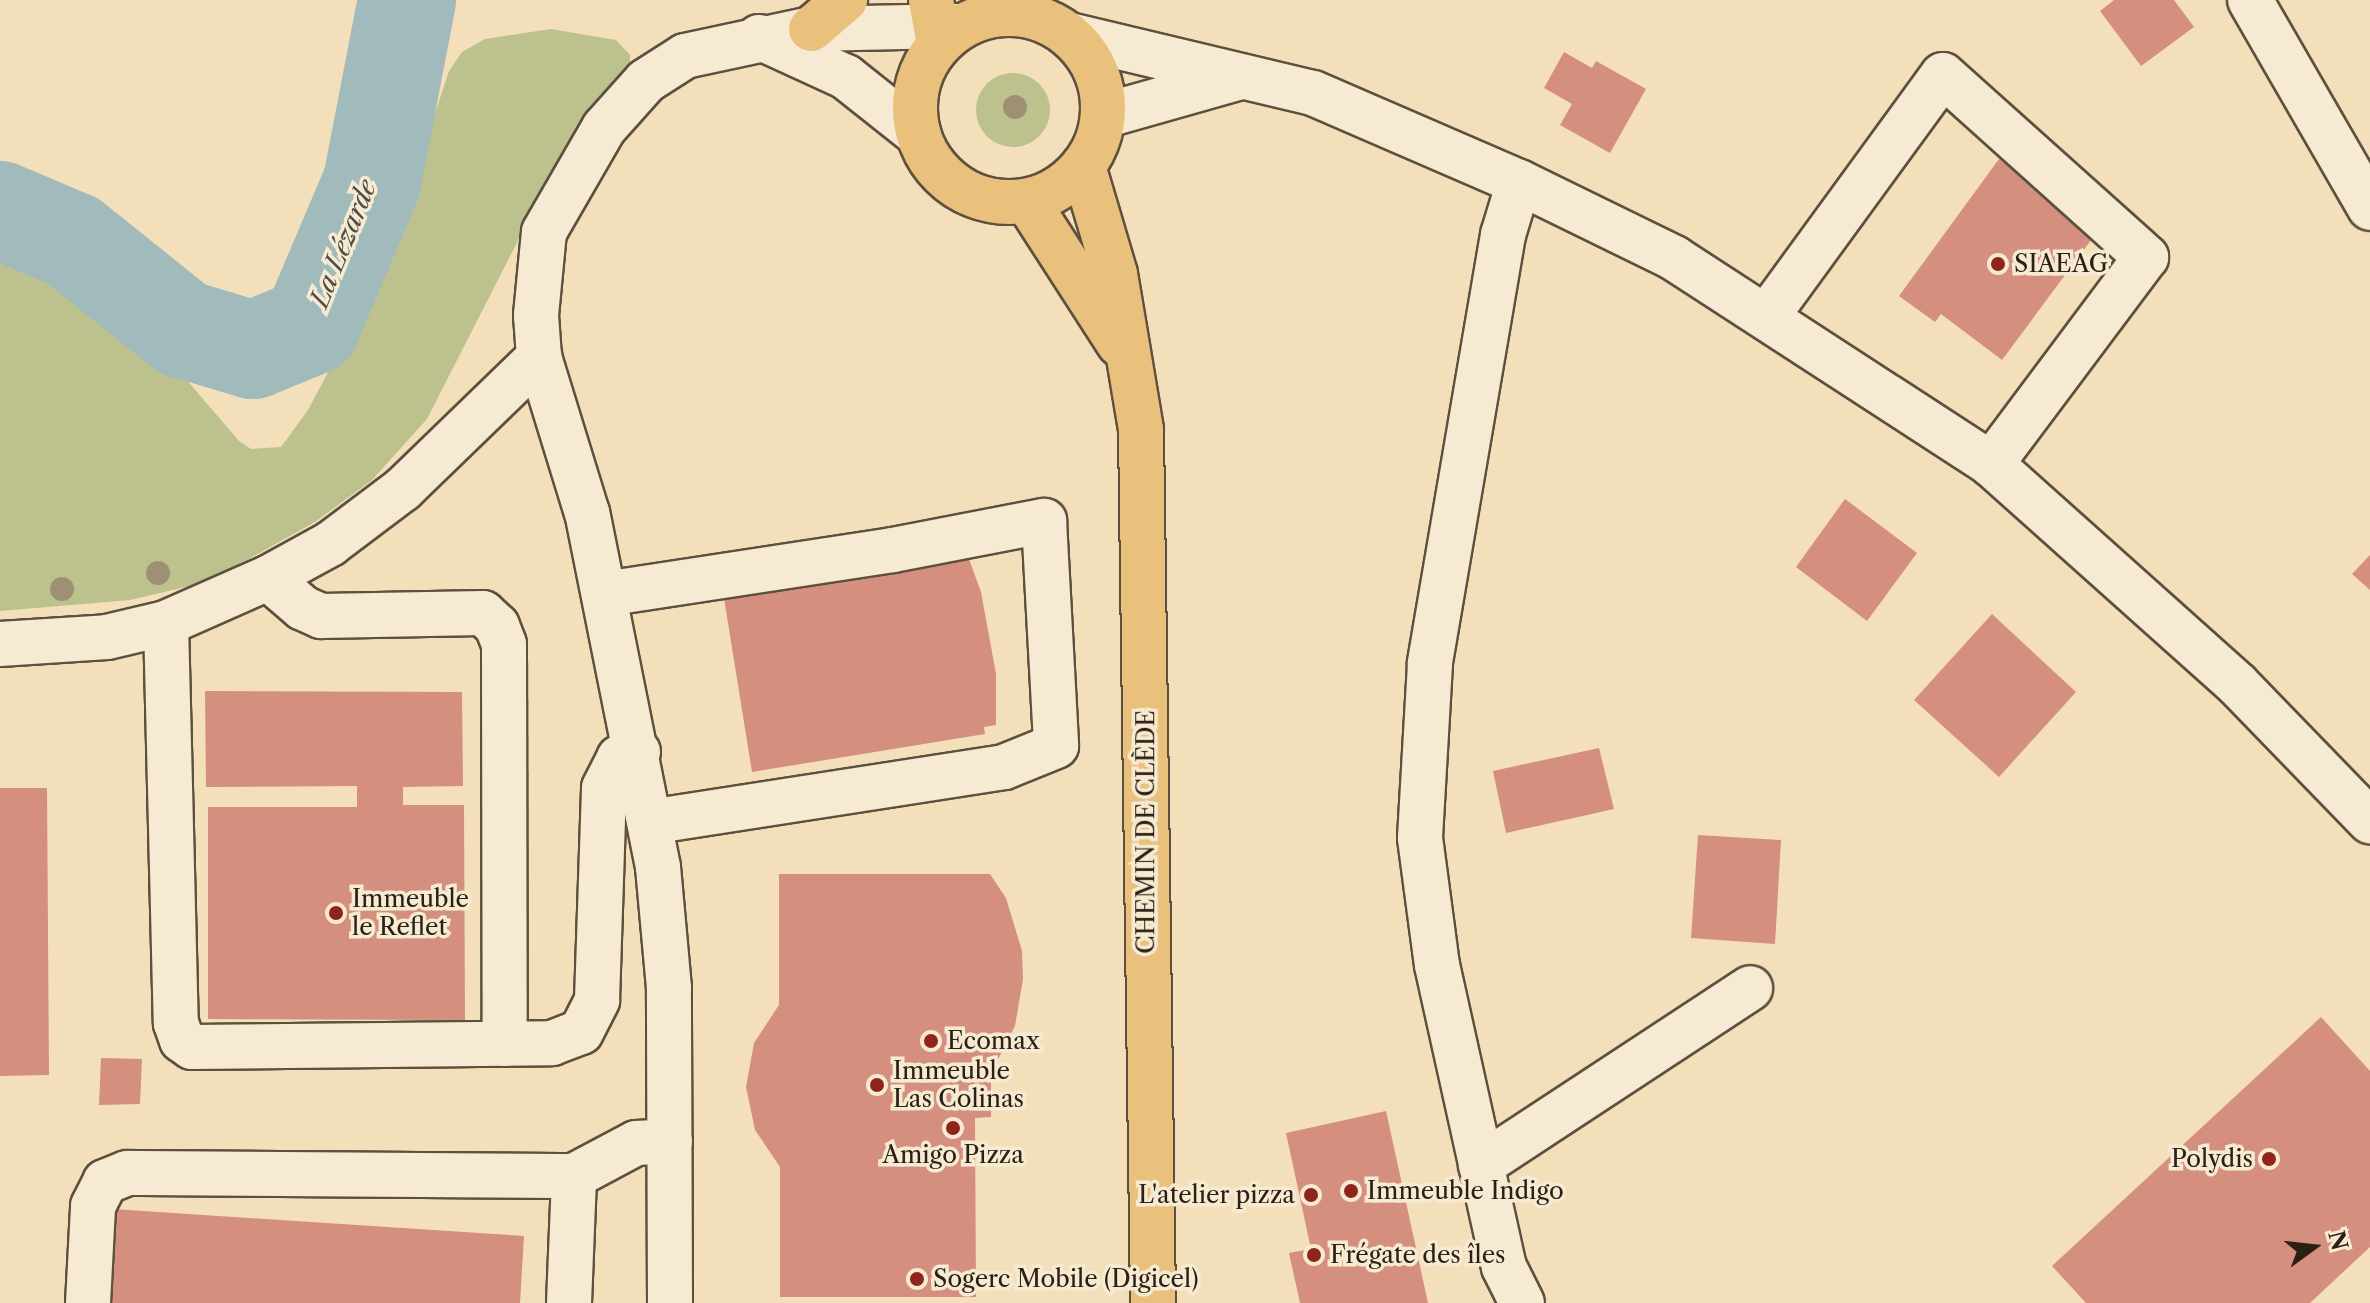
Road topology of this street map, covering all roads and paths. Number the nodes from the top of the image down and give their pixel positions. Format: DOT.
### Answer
graph roads {
  1 [pos="845,0"];
  2 [pos="2250,0"];
  3 [pos="2282,0"];
  4 [pos="1008,6"];
  5 [pos="941,24"];
  6 [pos="811,29"];
  7 [pos="1069,35"];
  8 [pos="759,37"];
  9 [pos="1251,74"];
  10 [pos="2310,99"];
  11 [pos="1103,116"];
  12 [pos="919,135"];
  13 [pos="1083,166"];
  14 [pos="1519,182"];
  15 [pos="1027,201"];
  16 [pos="2370,208"];
  17 [pos="1767,316"];
  18 [pos="539,357"];
  19 [pos="1130,362"];
  20 [pos="1991,464"];
  21 [pos="268,578"];
  22 [pos="605,594"];
  23 [pos="166,623"];
  24 [pos="0,644"];
  25 [pos="638,752"];
  26 [pos="2370,821"];
  27 [pos="650,822"];
  28 [pos="1750,988"];
  29 [pos="505,1044"];
  30 [pos="670,1141"];
  31 [pos="1481,1165"];
  32 [pos="574,1176"];
  33 [pos="88,1303"];
  34 [pos="569,1303"];
  35 [pos="670,1303"];
  36 [pos="1153,1303"];
  37 [pos="1522,1303"];
  1 -- 6 [label="main road"];
  2 -- 10 [label="street"];
  3 -- 10 [label="street"];
  4 -- 5 [label="main road"];
  4 -- 7 [label="main road"];
  5 -- 6 [label="street"];
  5 -- 12 [label="main road"];
  6 -- 8 [label="street"];
  7 -- 9 [label="street"];
  7 -- 11 [label="main road"];
  8 -- 12 [label="street"];
  8 -- 18 [label="street"];
  9 -- 11 [label="street"];
  9 -- 14 [label="street"];
  10 -- 16 [label="street"];
  11 -- 13 [label="main road"];
  12 -- 15 [label="main road"];
  13 -- 15 [label="main road"];
  13 -- 19 [label="main road, CHEMIN DE CLÈDE"];
  14 -- 17 [label="street"];
  14 -- 31 [label="street"];
  15 -- 19 [label="main road, CHEMIN DE CLÈDE"];
  17 -- 20 [label="street"];
  17 -- 20 [label="street"];
  18 -- 21 [label="street"];
  18 -- 22 [label="street"];
  19 -- 36 [label="main road, CHEMIN DE CLÈDE"];
  20 -- 26 [label="street"];
  21 -- 23 [label="street"];
  21 -- 29 [label="street"];
  22 -- 25 [label="street"];
  22 -- 27 [label="street"];
  23 -- 24 [label="street"];
  23 -- 29 [label="street"];
  25 -- 27 [label="street"];
  25 -- 29 [label="street"];
  27 -- 30 [label="street"];
  28 -- 31 [label="street"];
  30 -- 32 [label="street"];
  30 -- 35 [label="street"];
  31 -- 37 [label="street"];
  32 -- 33 [label="street"];
  32 -- 34 [label="street"];
}
